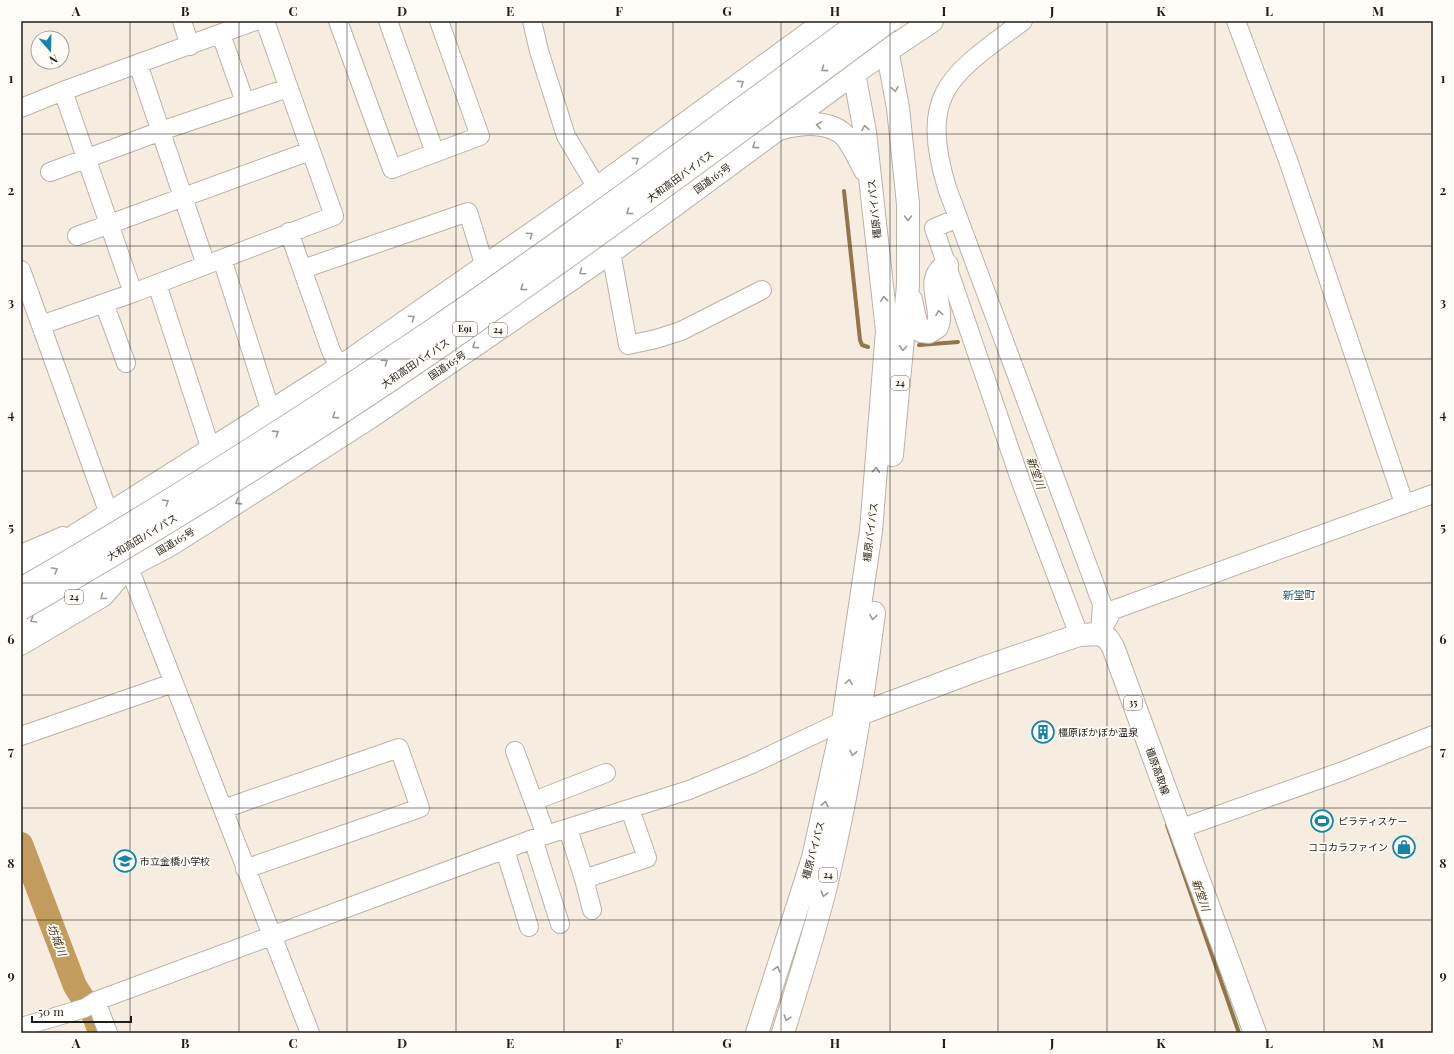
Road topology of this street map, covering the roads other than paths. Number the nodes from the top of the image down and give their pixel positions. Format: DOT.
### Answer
graph roads {
  1 [pos="182,21"];
  2 [pos="255,21"];
  3 [pos="265,21"];
  4 [pos="338,21"];
  5 [pos="388,21"];
  6 [pos="439,21"];
  7 [pos="532,21"];
  8 [pos="826,21"];
  9 [pos="842,21"];
  10 [pos="861,21"];
  11 [pos="880,21"];
  12 [pos="889,21"];
  13 [pos="932,21"];
  14 [pos="946,21"];
  15 [pos="1023,21"];
  16 [pos="1236,21"];
  17 [pos="224,43"];
  18 [pos="190,46"];
  19 [pos="888,51"];
  20 [pos="138,64"];
  21 [pos="854,73"];
  22 [pos="288,88"];
  23 [pos="63,91"];
  24 [pos="245,102"];
  25 [pos="21,108"];
  26 [pos="778,130"];
  27 [pos="161,131"];
  28 [pos="310,151"];
  29 [pos="435,153"];
  30 [pos="87,160"];
  31 [pos="50,172"];
  32 [pos="871,181"];
  33 [pos="597,188"];
  34 [pos="183,198"];
  35 [pos="958,218"];
  36 [pos="109,224"];
  37 [pos="289,232"];
  38 [pos="77,236"];
  39 [pos="614,249"];
  40 [pos="214,262"];
  41 [pos="947,265"];
  42 [pos="303,269"];
  43 [pos="482,269"];
  44 [pos="21,270"];
  45 [pos="157,284"];
  46 [pos="908,285"];
  47 [pos="762,290"];
  48 [pos="133,293"];
  49 [pos="104,303"];
  50 [pos="41,325"];
  51 [pos="499,330"];
  52 [pos="126,363"];
  53 [pos="339,368"];
  54 [pos="271,412"];
  55 [pos="369,418"];
  56 [pos="232,438"];
  57 [pos="211,450"];
  58 [pos="262,486"];
  59 [pos="1433,494"];
  60 [pos="1404,503"];
  61 [pos="100,520"];
  62 [pos="21,554"];
  63 [pos="129,568"];
  64 [pos="21,570"];
  65 [pos="21,589"];
  66 [pos="21,609"];
  67 [pos="21,627"];
  68 [pos="1100,634"];
  69 [pos="1078,635"];
  70 [pos="21,646"];
  71 [pos="172,683"];
  72 [pos="851,717"];
  73 [pos="1433,735"];
  74 [pos="21,736"];
  75 [pos="515,751"];
  76 [pos="606,773"];
  77 [pos="534,801"];
  78 [pos="223,809"];
  79 [pos="630,809"];
  80 [pos="568,829"];
  81 [pos="1180,829"];
  82 [pos="540,837"];
  83 [pos="505,850"];
  84 [pos="245,869"];
  85 [pos="584,879"];
  86 [pos="592,910"];
  87 [pos="560,924"];
  88 [pos="530,927"];
  89 [pos="273,937"];
  90 [pos="91,1004"];
  91 [pos="21,1028"];
  92 [pos="108,1033"];
  93 [pos="310,1033"];
  94 [pos="756,1033"];
  95 [pos="783,1033"];
  96 [pos="1255,1033"];
  1 -- 18 [label="street"];
  2 -- 18 [label="street"];
  3 -- 22 [label="street"];
  4 -- 29 [label="street"];
  5 -- 29 [label="street"];
  6 -- 29 [label="street"];
  7 -- 33 [label="street"];
  33 -- 8 [label="main road, one-way"];
  9 -- 21 [label="main road, 橿原バイパス / 24"];
  65 -- 10 [label="main road, 大和高田バイパス / E91, one-way, bridge"];
  11 -- 19 [label="main road, 橿原バイパス / 24"];
  12 -- 66 [label="main road, 大和高田バイパス / E91, one-way, bridge"];
  13 -- 19 [label="main road"];
  14 -- 19 [label="main road"];
  15 -- 35 [label="street"];
  16 -- 60 [label="street"];
  17 -- 24 [label="street"];
  18 -- 20 [label="street"];
  19 -- 21 [label="main road, 国道165号"];
  19 -- 46 [label="main road, 橿原バイパス / 24, one-way"];
  20 -- 23 [label="street"];
  20 -- 27 [label="street"];
  21 -- 26 [label="main road, 国道165号 / 24"];
  32 -- 21 [label="main road, 橿原バイパス / 24, one-way"];
  22 -- 24 [label="street"];
  22 -- 28 [label="street"];
  23 -- 25 [label="street"];
  23 -- 30 [label="street"];
  24 -- 27 [label="street"];
  32 -- 26 [label="main road, one-way"];
  26 -- 39 [label="main road, 国道165号 / 24, one-way"];
  27 -- 30 [label="street"];
  27 -- 34 [label="street"];
  28 -- 34 [label="street"];
  28 -- 37 [label="street"];
  30 -- 31 [label="street"];
  30 -- 36 [label="street"];
  72 -- 32 [label="main road, 橿原バイパス / 24, one-way"];
  33 -- 39 [label="street"];
  43 -- 33 [label="main road, one-way"];
  34 -- 36 [label="street"];
  34 -- 40 [label="street"];
  35 -- 41 [label="street"];
  35 -- 68 [label="street"];
  36 -- 38 [label="street"];
  36 -- 48 [label="street"];
  37 -- 40 [label="street"];
  37 -- 42 [label="street"];
  39 -- 47 [label="street"];
  39 -- 51 [label="main road, 国道165号 / 24, one-way"];
  40 -- 45 [label="street"];
  40 -- 54 [label="street"];
  46 -- 41 [label="main road, one-way"];
  41 -- 69 [label="street"];
  42 -- 43 [label="street"];
  42 -- 53 [label="street"];
  43 -- 51 [label="street"];
  53 -- 43 [label="main road, one-way"];
  44 -- 50 [label="street"];
  45 -- 48 [label="street"];
  45 -- 57 [label="street"];
  46 -- 72 [label="main road, 橿原バイパス / 24, one-way"];
  48 -- 49 [label="street"];
  49 -- 50 [label="street"];
  49 -- 52 [label="street"];
  50 -- 61 [label="street"];
  51 -- 55 [label="main road, 国道165号 / 24, one-way"];
  53 -- 54 [label="main road"];
  53 -- 55 [label="street"];
  54 -- 56 [label="main road"];
  55 -- 58 [label="main road, 国道165号 / 24"];
  56 -- 57 [label="main road"];
  56 -- 58 [label="street"];
  57 -- 61 [label="main road"];
  58 -- 63 [label="main road, 国道165号 / 24, one-way"];
  59 -- 60 [label="street"];
  60 -- 68 [label="street"];
  61 -- 62 [label="street"];
  61 -- 63 [label="street"];
  61 -- 64 [label="main road"];
  63 -- 67 [label="main road, 国道165号 / 24, one-way"];
  63 -- 70 [label="street, one-way"];
  63 -- 71 [label="street"];
  68 -- 69 [label="main road"];
  68 -- 81 [label="main road, 橿原高取線 / 35"];
  69 -- 72 [label="main road"];
  71 -- 74 [label="street"];
  71 -- 78 [label="street"];
  72 -- 79 [label="street"];
  94 -- 72 [label="main road, 橿原バイパス / 24, one-way"];
  72 -- 95 [label="main road, 橿原バイパス / 24, one-way"];
  73 -- 81 [label="street"];
  75 -- 77 [label="street"];
  76 -- 77 [label="street"];
  77 -- 82 [label="street"];
  78 -- 84 [label="street"];
  78 -- 84 [label="street"];
  79 -- 80 [label="street"];
  79 -- 85 [label="street"];
  80 -- 82 [label="street"];
  80 -- 85 [label="street"];
  81 -- 96 [label="main road, 橿原高取線 / 35"];
  82 -- 83 [label="street"];
  82 -- 87 [label="street"];
  83 -- 88 [label="street"];
  83 -- 89 [label="street"];
  84 -- 89 [label="street"];
  85 -- 86 [label="street"];
  89 -- 90 [label="street"];
  89 -- 93 [label="street"];
  90 -- 91 [label="street"];
  90 -- 92 [label="street"];
}
